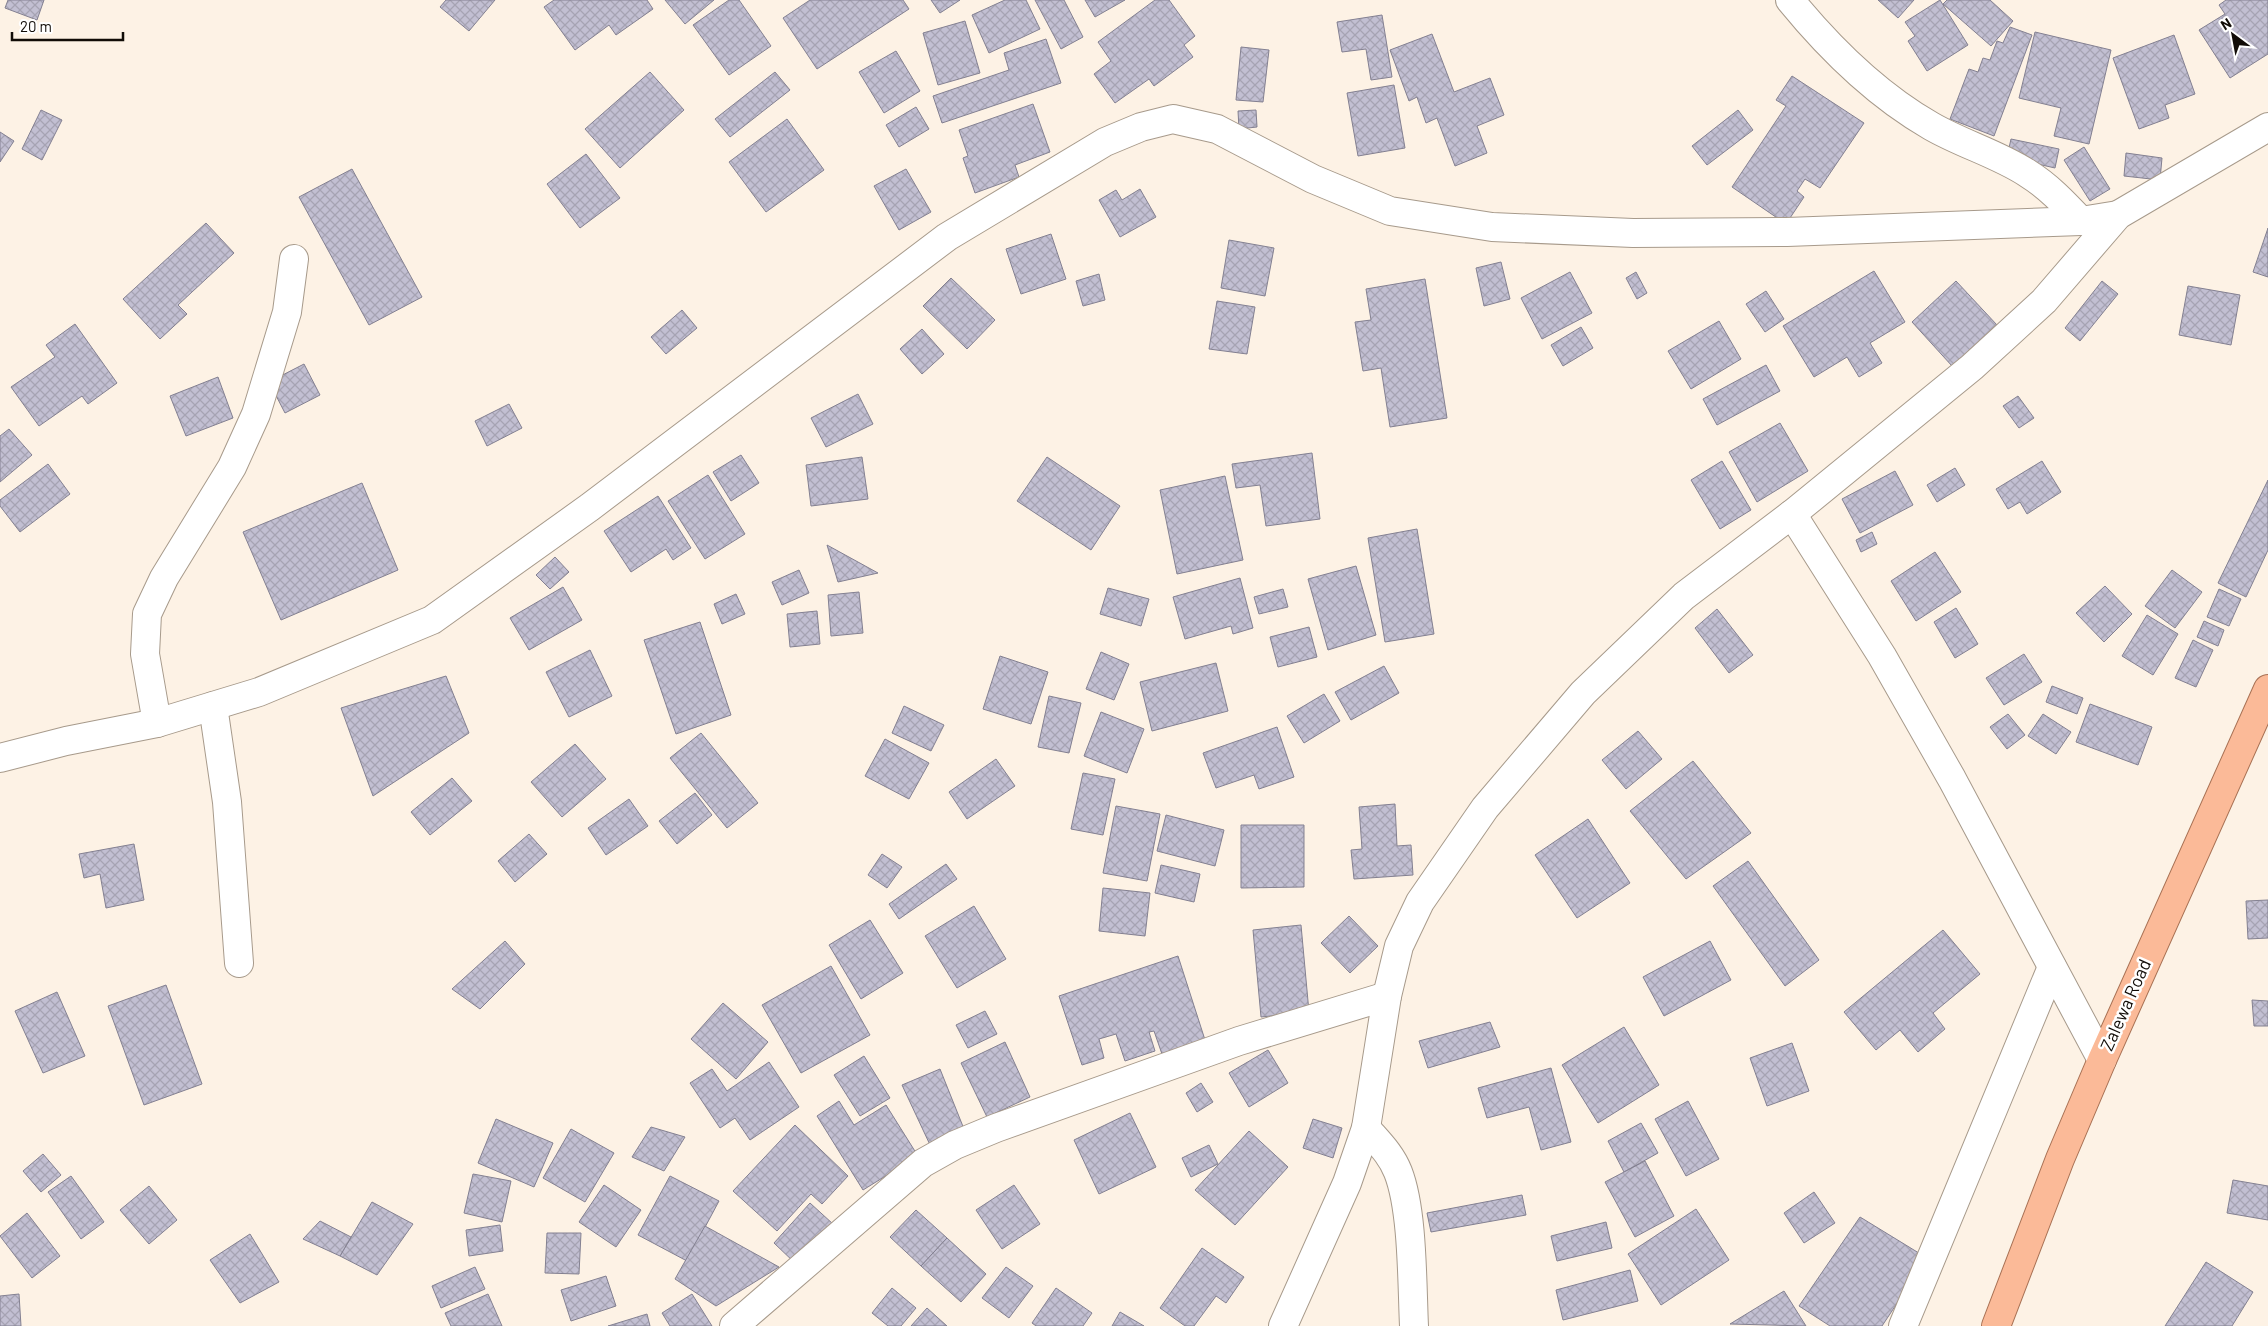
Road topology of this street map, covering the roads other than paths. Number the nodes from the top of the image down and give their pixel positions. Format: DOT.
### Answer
graph roads {
  1 [pos="1790,0"];
  2 [pos="2268,127"];
  3 [pos="2118,215"];
  4 [pos="2081,220"];
  5 [pos="294,259"];
  6 [pos="1792,514"];
  7 [pos="2268,689"];
  8 [pos="213,706"];
  9 [pos="157,722"];
  10 [pos="0,758"];
  11 [pos="239,963"];
  12 [pos="2052,967"];
  13 [pos="1387,996"];
  14 [pos="2102,1060"];
  15 [pos="1366,1128"];
  16 [pos="1998,1325"];
  17 [pos="734,1326"];
  18 [pos="1283,1326"];
  19 [pos="1414,1326"];
  20 [pos="1903,1326"];
  1 -- 4 [label="street"];
  2 -- 3 [label="street"];
  3 -- 4 [label="street"];
  3 -- 6 [label="street"];
  4 -- 8 [label="street"];
  5 -- 9 [label="street"];
  6 -- 12 [label="street"];
  6 -- 13 [label="street"];
  7 -- 14 [label="highway, Zalewa Road"];
  8 -- 9 [label="street"];
  8 -- 11 [label="street"];
  9 -- 10 [label="street"];
  12 -- 14 [label="street"];
  12 -- 20 [label="street"];
  13 -- 15 [label="street"];
  13 -- 17 [label="street"];
  14 -- 16 [label="highway, Zalewa Road"];
  15 -- 18 [label="street"];
  15 -- 19 [label="street"];
}
